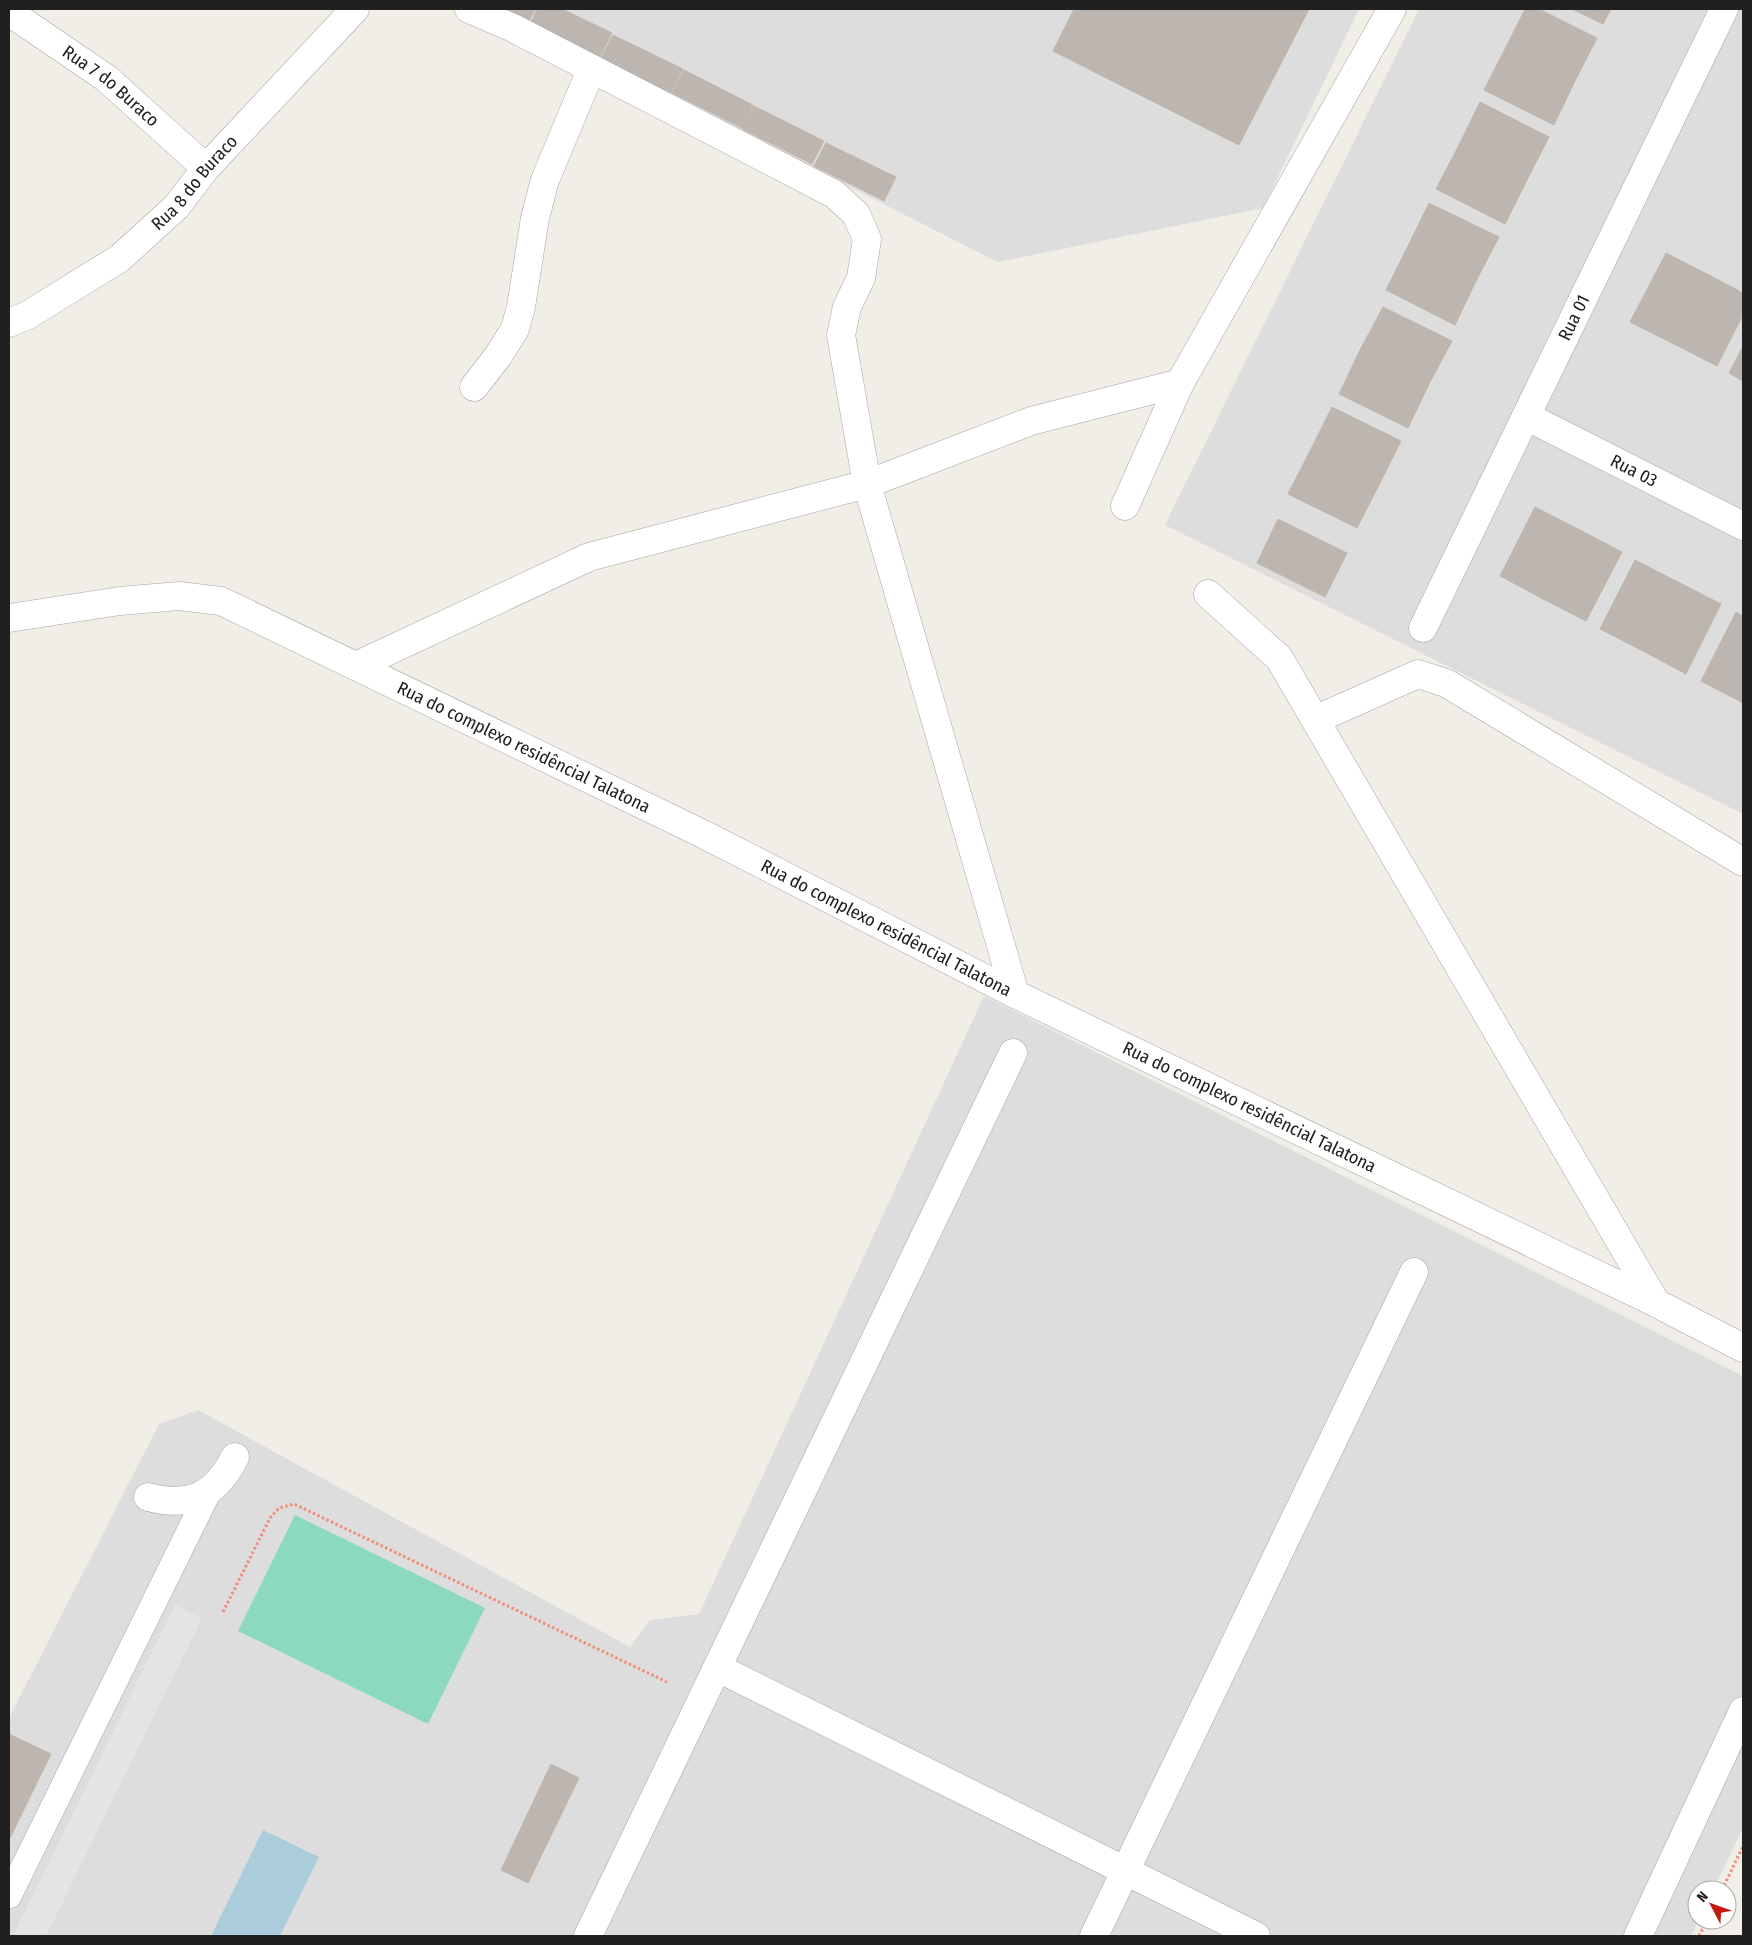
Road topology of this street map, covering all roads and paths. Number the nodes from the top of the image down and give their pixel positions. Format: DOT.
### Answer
graph roads {
  1 [pos="355,9"];
  2 [pos="470,9"];
  3 [pos="1392,9"];
  4 [pos="1724,9"];
  5 [pos="9,12"];
  6 [pos="591,70"];
  7 [pos="206,168"];
  8 [pos="9,323"];
  9 [pos="1180,382"];
  10 [pos="474,386"];
  11 [pos="1526,416"];
  12 [pos="867,484"];
  13 [pos="1125,506"];
  14 [pos="1743,526"];
  15 [pos="1208,594"];
  16 [pos="9,618"];
  17 [pos="1423,628"];
  18 [pos="356,666"];
  19 [pos="1317,719"];
  20 [pos="1743,862"];
  21 [pos="1015,994"];
  22 [pos="1012,1053"];
  23 [pos="1414,1272"];
  24 [pos="1656,1302"];
  25 [pos="1743,1348"];
  26 [pos="235,1457"];
  27 [pos="209,1491"];
  28 [pos="148,1497"];
  29 [pos="223,1612"];
  30 [pos="718,1668"];
  31 [pos="667,1682"];
  32 [pos="1743,1711"];
  33 [pos="1743,1846"];
  34 [pos="1126,1872"];
  35 [pos="1727,1880"];
  36 [pos="9,1896"];
  37 [pos="588,1936"];
  38 [pos="1094,1936"];
  39 [pos="1256,1936"];
  40 [pos="1638,1936"];
  1 -- 7 [label="street, Rua 8 do Buraco"];
  2 -- 6 [label="street"];
  3 -- 9 [label="street"];
  4 -- 11 [label="street, Rua 01"];
  5 -- 7 [label="street, Rua 7 do Buraco"];
  6 -- 10 [label="street"];
  6 -- 12 [label="street"];
  7 -- 8 [label="street, Rua 8 do Buraco"];
  9 -- 12 [label="street"];
  9 -- 13 [label="street"];
  11 -- 14 [label="street, Rua 03"];
  11 -- 17 [label="street, Rua 01"];
  12 -- 18 [label="street"];
  12 -- 21 [label="street"];
  15 -- 19 [label="street"];
  16 -- 18 [label="street, Rua do complexo residêncial Talatona"];
  18 -- 21 [label="street, Rua do complexo residêncial Talatona"];
  19 -- 20 [label="street"];
  19 -- 24 [label="street"];
  21 -- 24 [label="street, Rua do complexo residêncial Talatona"];
  22 -- 30 [label="street"];
  23 -- 34 [label="street"];
  24 -- 25 [label="street, Rua do complexo residêncial Talatona"];
  26 -- 27 [label="street"];
  27 -- 28 [label="street"];
  27 -- 36 [label="lane"];
  29 -- 31 [label="path"];
  30 -- 34 [label="street"];
  30 -- 37 [label="street"];
  32 -- 40 [label="street"];
  33 -- 35 [label="path"];
  34 -- 38 [label="street"];
  34 -- 39 [label="street"];
}
